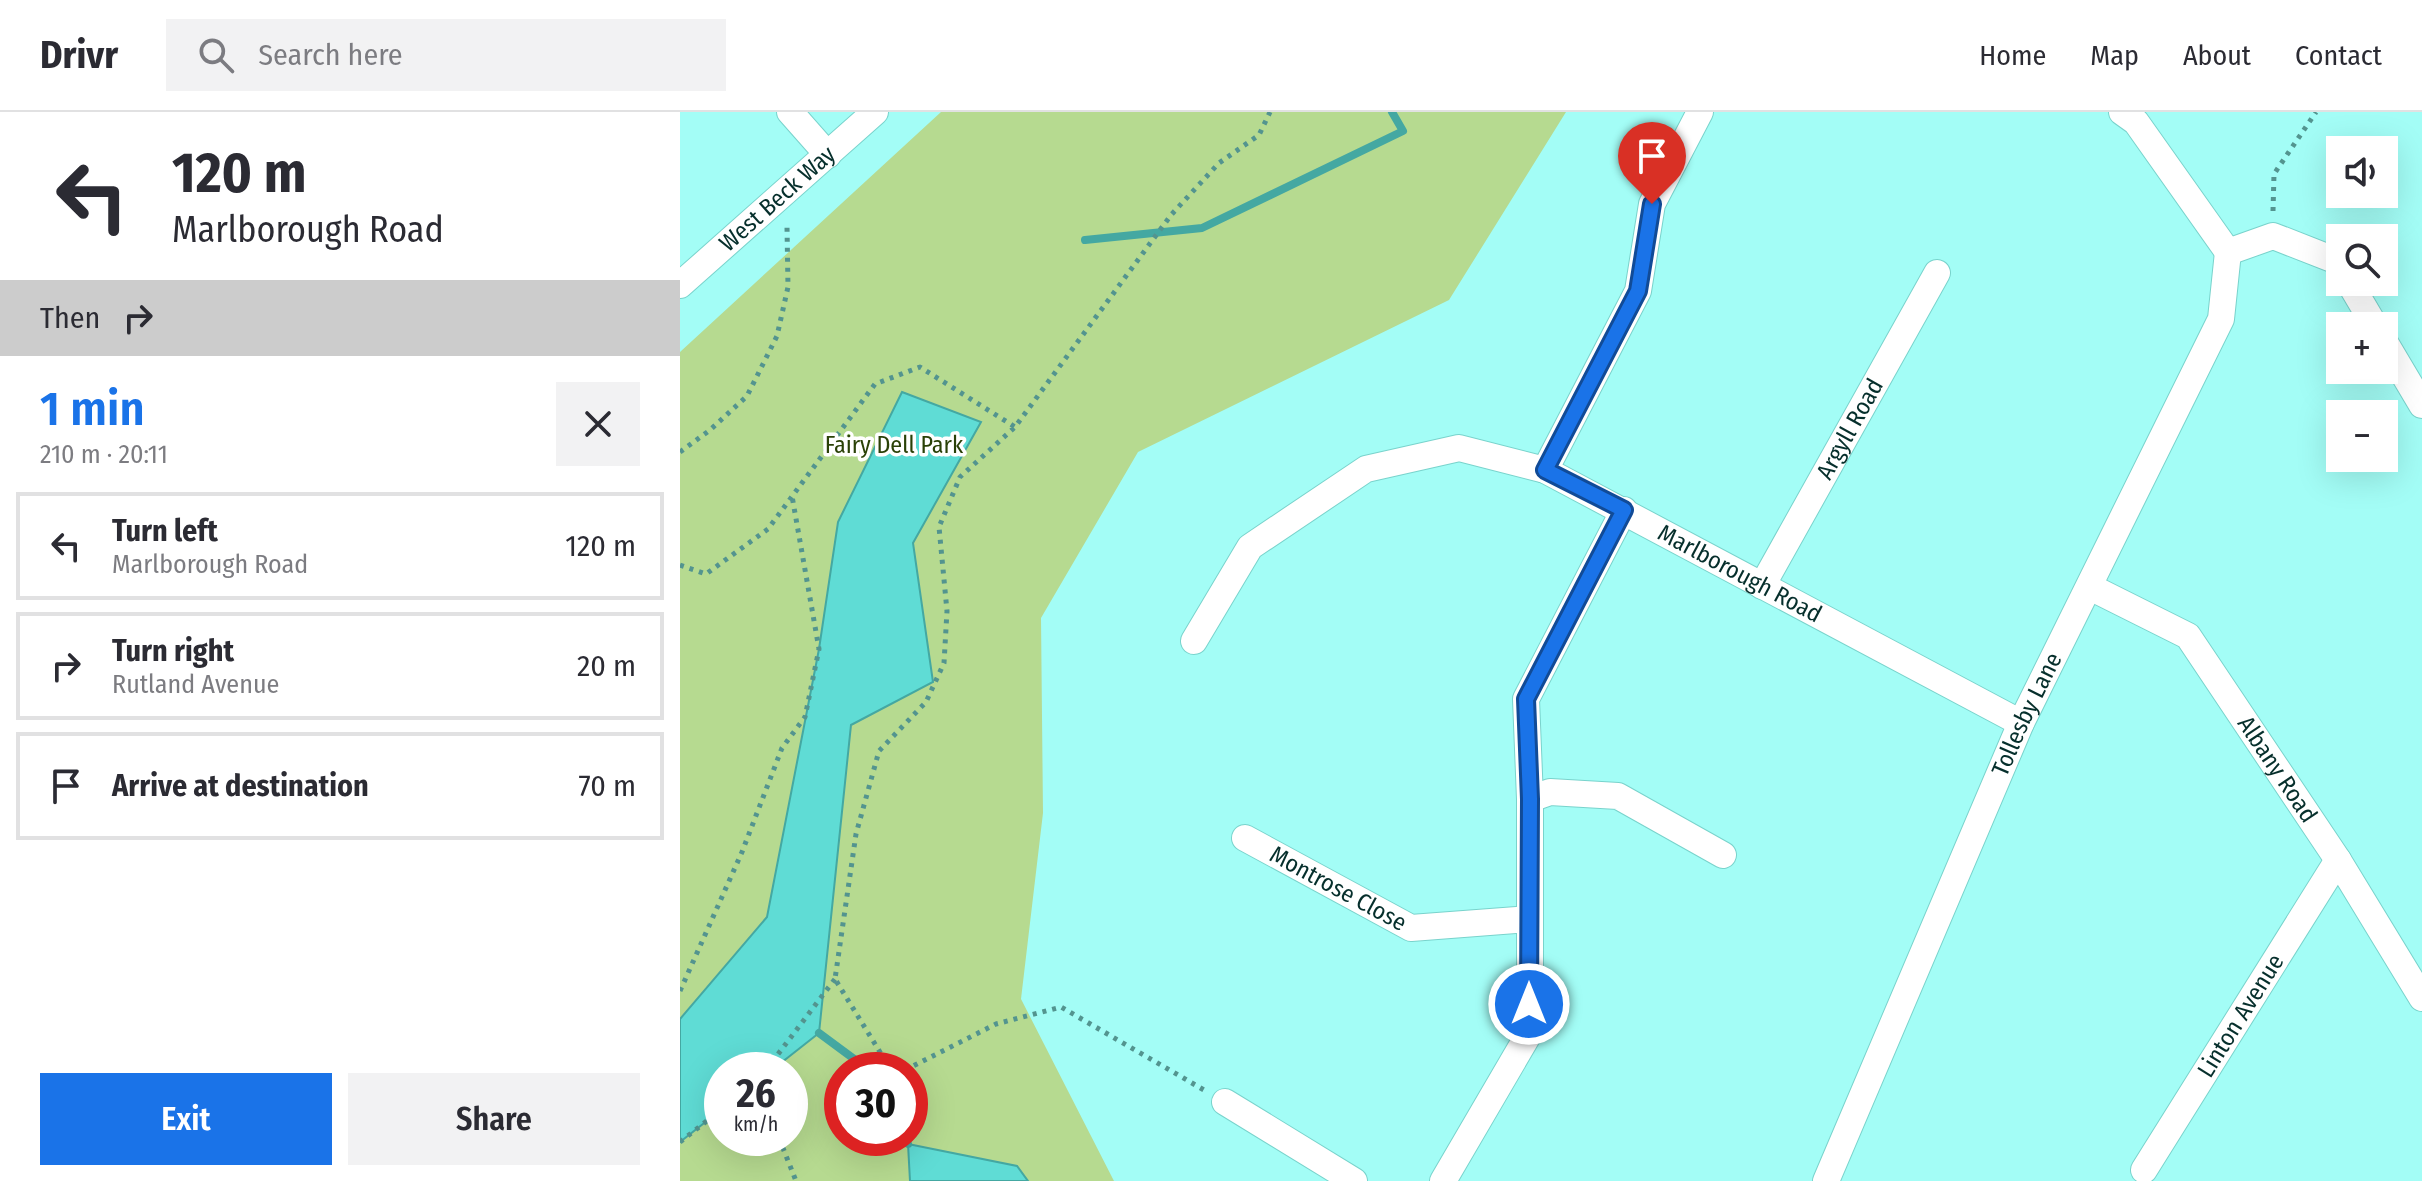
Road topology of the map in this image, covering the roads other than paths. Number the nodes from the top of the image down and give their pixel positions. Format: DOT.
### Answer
graph roads {
  1 [pos="790,112"];
  2 [pos="875,112"];
  3 [pos="1700,112"];
  4 [pos="2122,112"];
  5 [pos="828,155"];
  6 [pos="2228,252"];
  7 [pos="2326,257"];
  8 [pos="1937,273"];
  9 [pos="680,285"];
  10 [pos="2398,365"];
  11 [pos="2422,405"];
  12 [pos="1545,470"];
  13 [pos="1624,510"];
  14 [pos="1762,586"];
  15 [pos="2090,587"];
  16 [pos="1194,641"];
  17 [pos="2021,723"];
  18 [pos="1530,799"];
  19 [pos="1245,838"];
  20 [pos="1723,855"];
  21 [pos="2338,860"];
  22 [pos="1529,919"];
  23 [pos="2422,998"];
  24 [pos="1225,1102"];
  25 [pos="2144,1170"];
  26 [pos="1354,1181"];
  27 [pos="1443,1181"];
  28 [pos="1826,1181"];
  1 -- 5 [label="street"];
  2 -- 5 [label="street, West Beck Way"];
  3 -- 12 [label="street"];
  4 -- 6 [label="street"];
  5 -- 9 [label="street, West Beck Way"];
  6 -- 7 [label="street"];
  6 -- 15 [label="street, Tollesby Lane"];
  8 -- 14 [label="street, Argyll Road"];
  10 -- 11 [label="street"];
  12 -- 13 [label="street, Marlborough Road"];
  12 -- 16 [label="street, Marlborough Road"];
  13 -- 14 [label="street, Marlborough Road"];
  13 -- 18 [label="street"];
  14 -- 17 [label="street, Marlborough Road"];
  15 -- 17 [label="street, Tollesby Lane"];
  15 -- 21 [label="street, Albany Road"];
  17 -- 28 [label="street, Tollesby Lane"];
  18 -- 20 [label="street"];
  18 -- 22 [label="street"];
  19 -- 22 [label="street, Montrose Close"];
  21 -- 23 [label="street, Albany Road"];
  21 -- 25 [label="street, Linton Avenue"];
  22 -- 27 [label="street"];
  24 -- 26 [label="street"];
}
